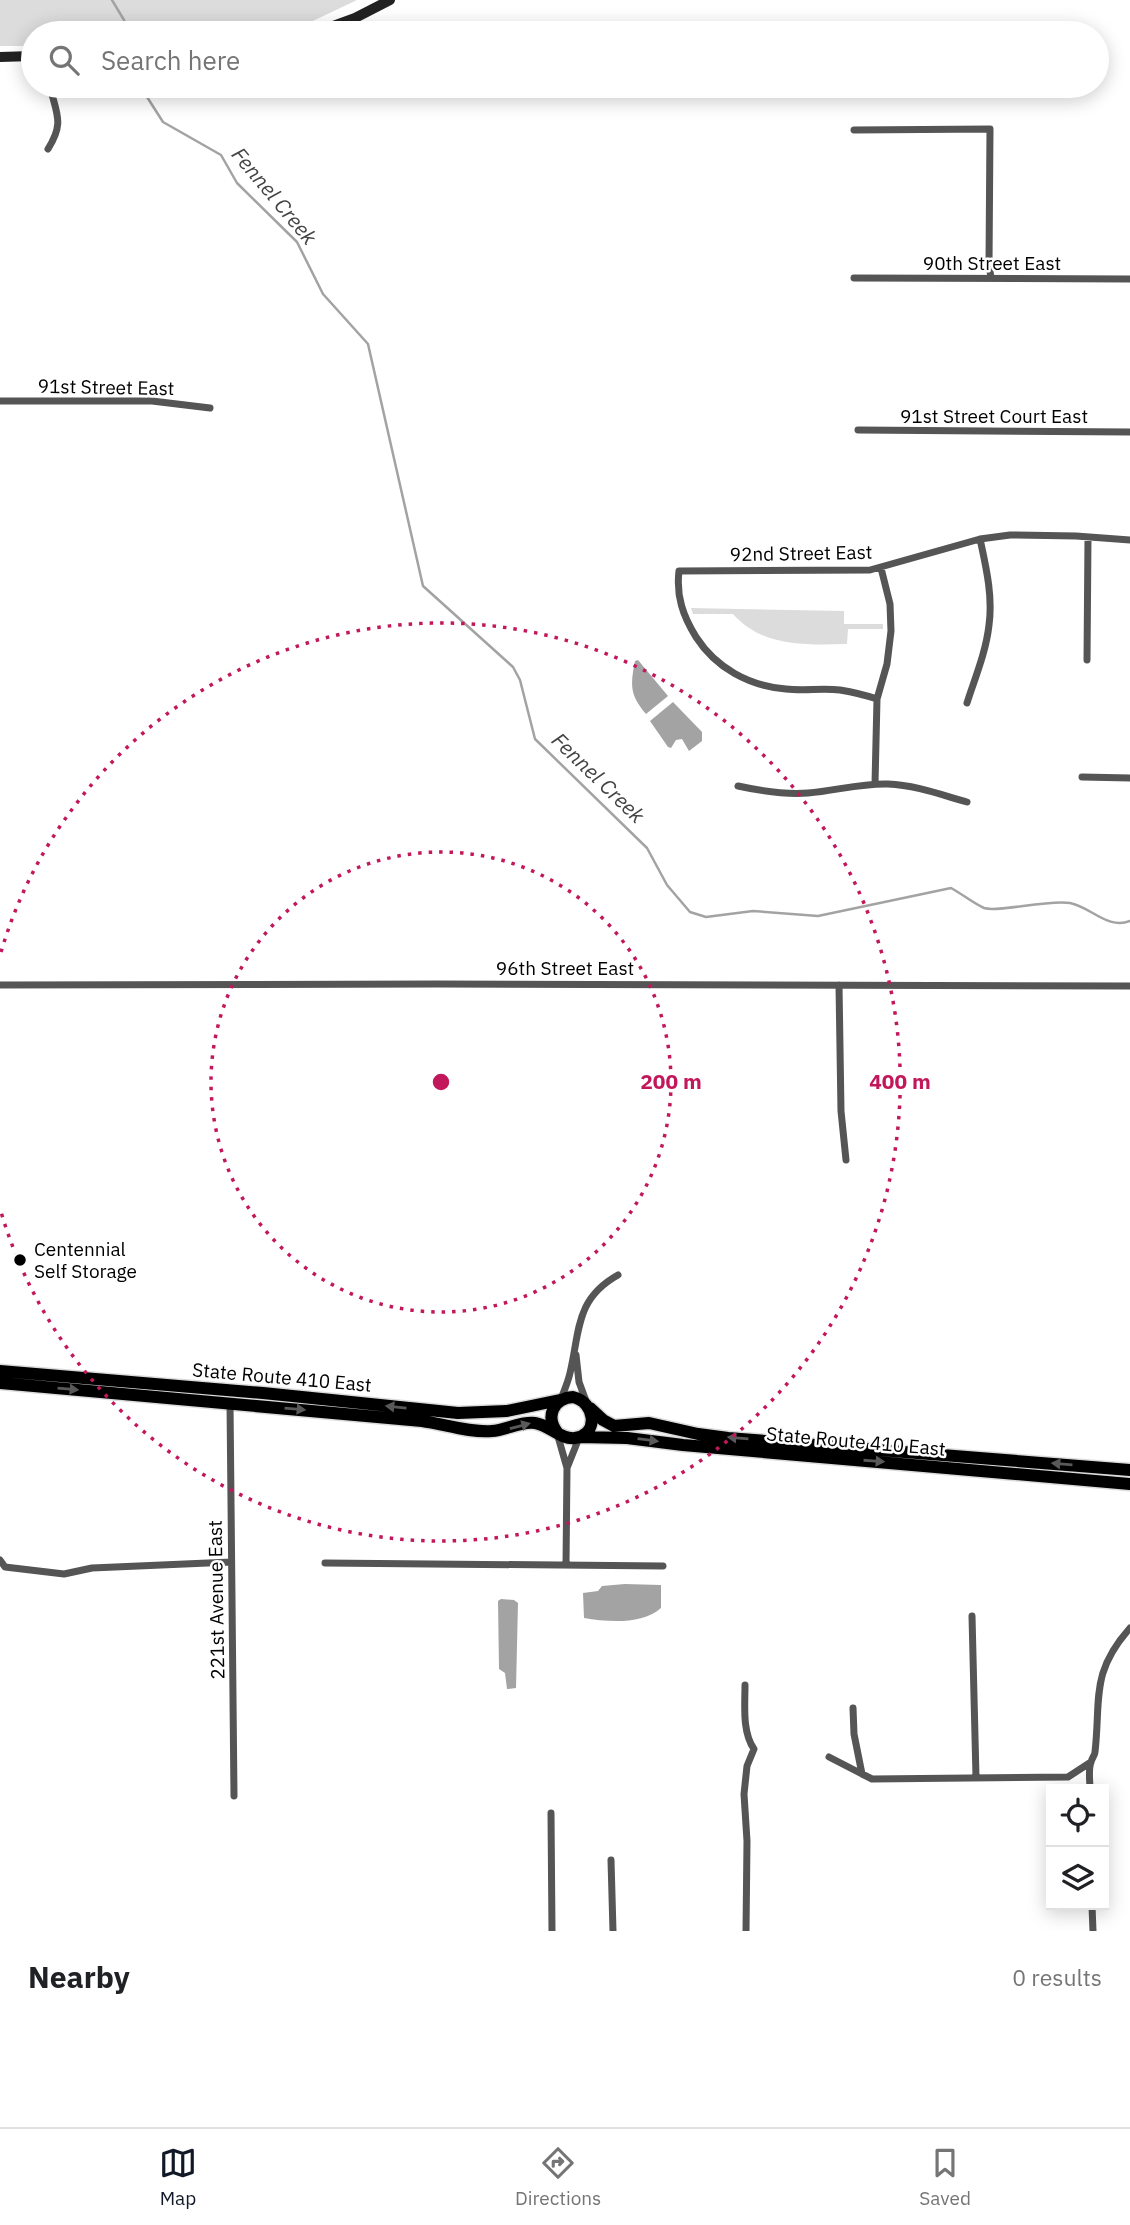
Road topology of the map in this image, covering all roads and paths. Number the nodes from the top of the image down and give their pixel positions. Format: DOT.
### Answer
graph roads {
  1 [pos="390,0"];
  2 [pos="347,21"];
  3 [pos="21,56"];
  4 [pos="0,57"];
  5 [pos="53,98"];
  6 [pos="854,130"];
  7 [pos="48,149"];
  8 [pos="854,278"];
  9 [pos="991,278"];
  10 [pos="1130,279"];
  11 [pos="0,401"];
  12 [pos="210,408"];
  13 [pos="859,430"];
  14 [pos="1130,432"];
  15 [pos="1088,537"];
  16 [pos="980,539"];
  17 [pos="1130,540"];
  18 [pos="880,568"];
  19 [pos="1087,660"];
  20 [pos="877,699"];
  21 [pos="967,703"];
  22 [pos="1082,777"];
  23 [pos="1130,778"];
  24 [pos="875,783"];
  25 [pos="738,786"];
  26 [pos="967,802"];
  27 [pos="0,985"];
  28 [pos="839,985"];
  29 [pos="1130,986"];
  30 [pos="846,1160"];
  31 [pos="618,1275"];
  32 [pos="576,1344"];
  33 [pos="0,1376"];
  34 [pos="561,1400"];
  35 [pos="230,1403"];
  36 [pos="588,1405"];
  37 [pos="556,1432"];
  38 [pos="580,1437"];
  39 [pos="567,1468"];
  40 [pos="1130,1471"];
  41 [pos="1130,1484"];
  42 [pos="231,1562"];
  43 [pos="325,1563"];
  44 [pos="3,1564"];
  45 [pos="566,1565"];
  46 [pos="663,1566"];
  47 [pos="972,1616"];
  48 [pos="1130,1628"];
  49 [pos="744,1685"];
  50 [pos="853,1708"];
  51 [pos="829,1756"];
  52 [pos="1091,1762"];
  53 [pos="862,1774"];
  54 [pos="976,1777"];
  55 [pos="1090,1784"];
  56 [pos="234,1796"];
  57 [pos="551,1813"];
  58 [pos="611,1860"];
  59 [pos="1092,1910"];
  60 [pos="552,1931"];
  61 [pos="613,1931"];
  62 [pos="746,1931"];
  63 [pos="1093,1931"];
  1 -- 2 [label="street"];
  3 -- 4 [label="street"];
  5 -- 7 [label="street"];
  6 -- 9 [label="street"];
  8 -- 9 [label="street, 90th Street East"];
  9 -- 10 [label="street, 90th Street East"];
  11 -- 12 [label="street, 91st Street East"];
  13 -- 14 [label="street, 91st Street Court East"];
  15 -- 16 [label="street, 92nd Street East"];
  15 -- 17 [label="street, 92nd Street East"];
  15 -- 19 [label="street"];
  16 -- 18 [label="street, 92nd Street East"];
  16 -- 21 [label="street"];
  18 -- 20 [label="street"];
  18 -- 20 [label="street, 92nd Street East"];
  20 -- 24 [label="street"];
  22 -- 23 [label="street"];
  24 -- 25 [label="street"];
  24 -- 26 [label="street"];
  27 -- 28 [label="street, 96th Street East"];
  28 -- 29 [label="street, 96th Street East"];
  28 -- 30 [label="street"];
  31 -- 32 [label="street"];
  32 -- 34 [label="street"];
  32 -- 36 [label="street"];
  34 -- 33 [label="main road, State Route 410 East, one-way"];
  33 -- 35 [label="main road, State Route 410 East, one-way"];
  34 -- 36 [label="main road"];
  34 -- 37 [label="main road"];
  35 -- 37 [label="main road, State Route 410 East, one-way"];
  35 -- 42 [label="street, 221st Avenue East"];
  36 -- 38 [label="main road"];
  40 -- 36 [label="main road, State Route 410 East, one-way"];
  37 -- 38 [label="main road"];
  37 -- 39 [label="street"];
  38 -- 39 [label="street"];
  38 -- 41 [label="main road, State Route 410 East, one-way"];
  39 -- 45 [label="street"];
  42 -- 44 [label="street"];
  42 -- 56 [label="street, 221st Avenue East"];
  43 -- 45 [label="street"];
  45 -- 46 [label="street"];
  47 -- 54 [label="street"];
  48 -- 52 [label="street"];
  49 -- 62 [label="street"];
  50 -- 53 [label="street"];
  51 -- 53 [label="street"];
  52 -- 54 [label="street"];
  52 -- 55 [label="street"];
  53 -- 54 [label="street"];
  57 -- 60 [label="street"];
  58 -- 61 [label="street"];
  59 -- 63 [label="street"];
}
